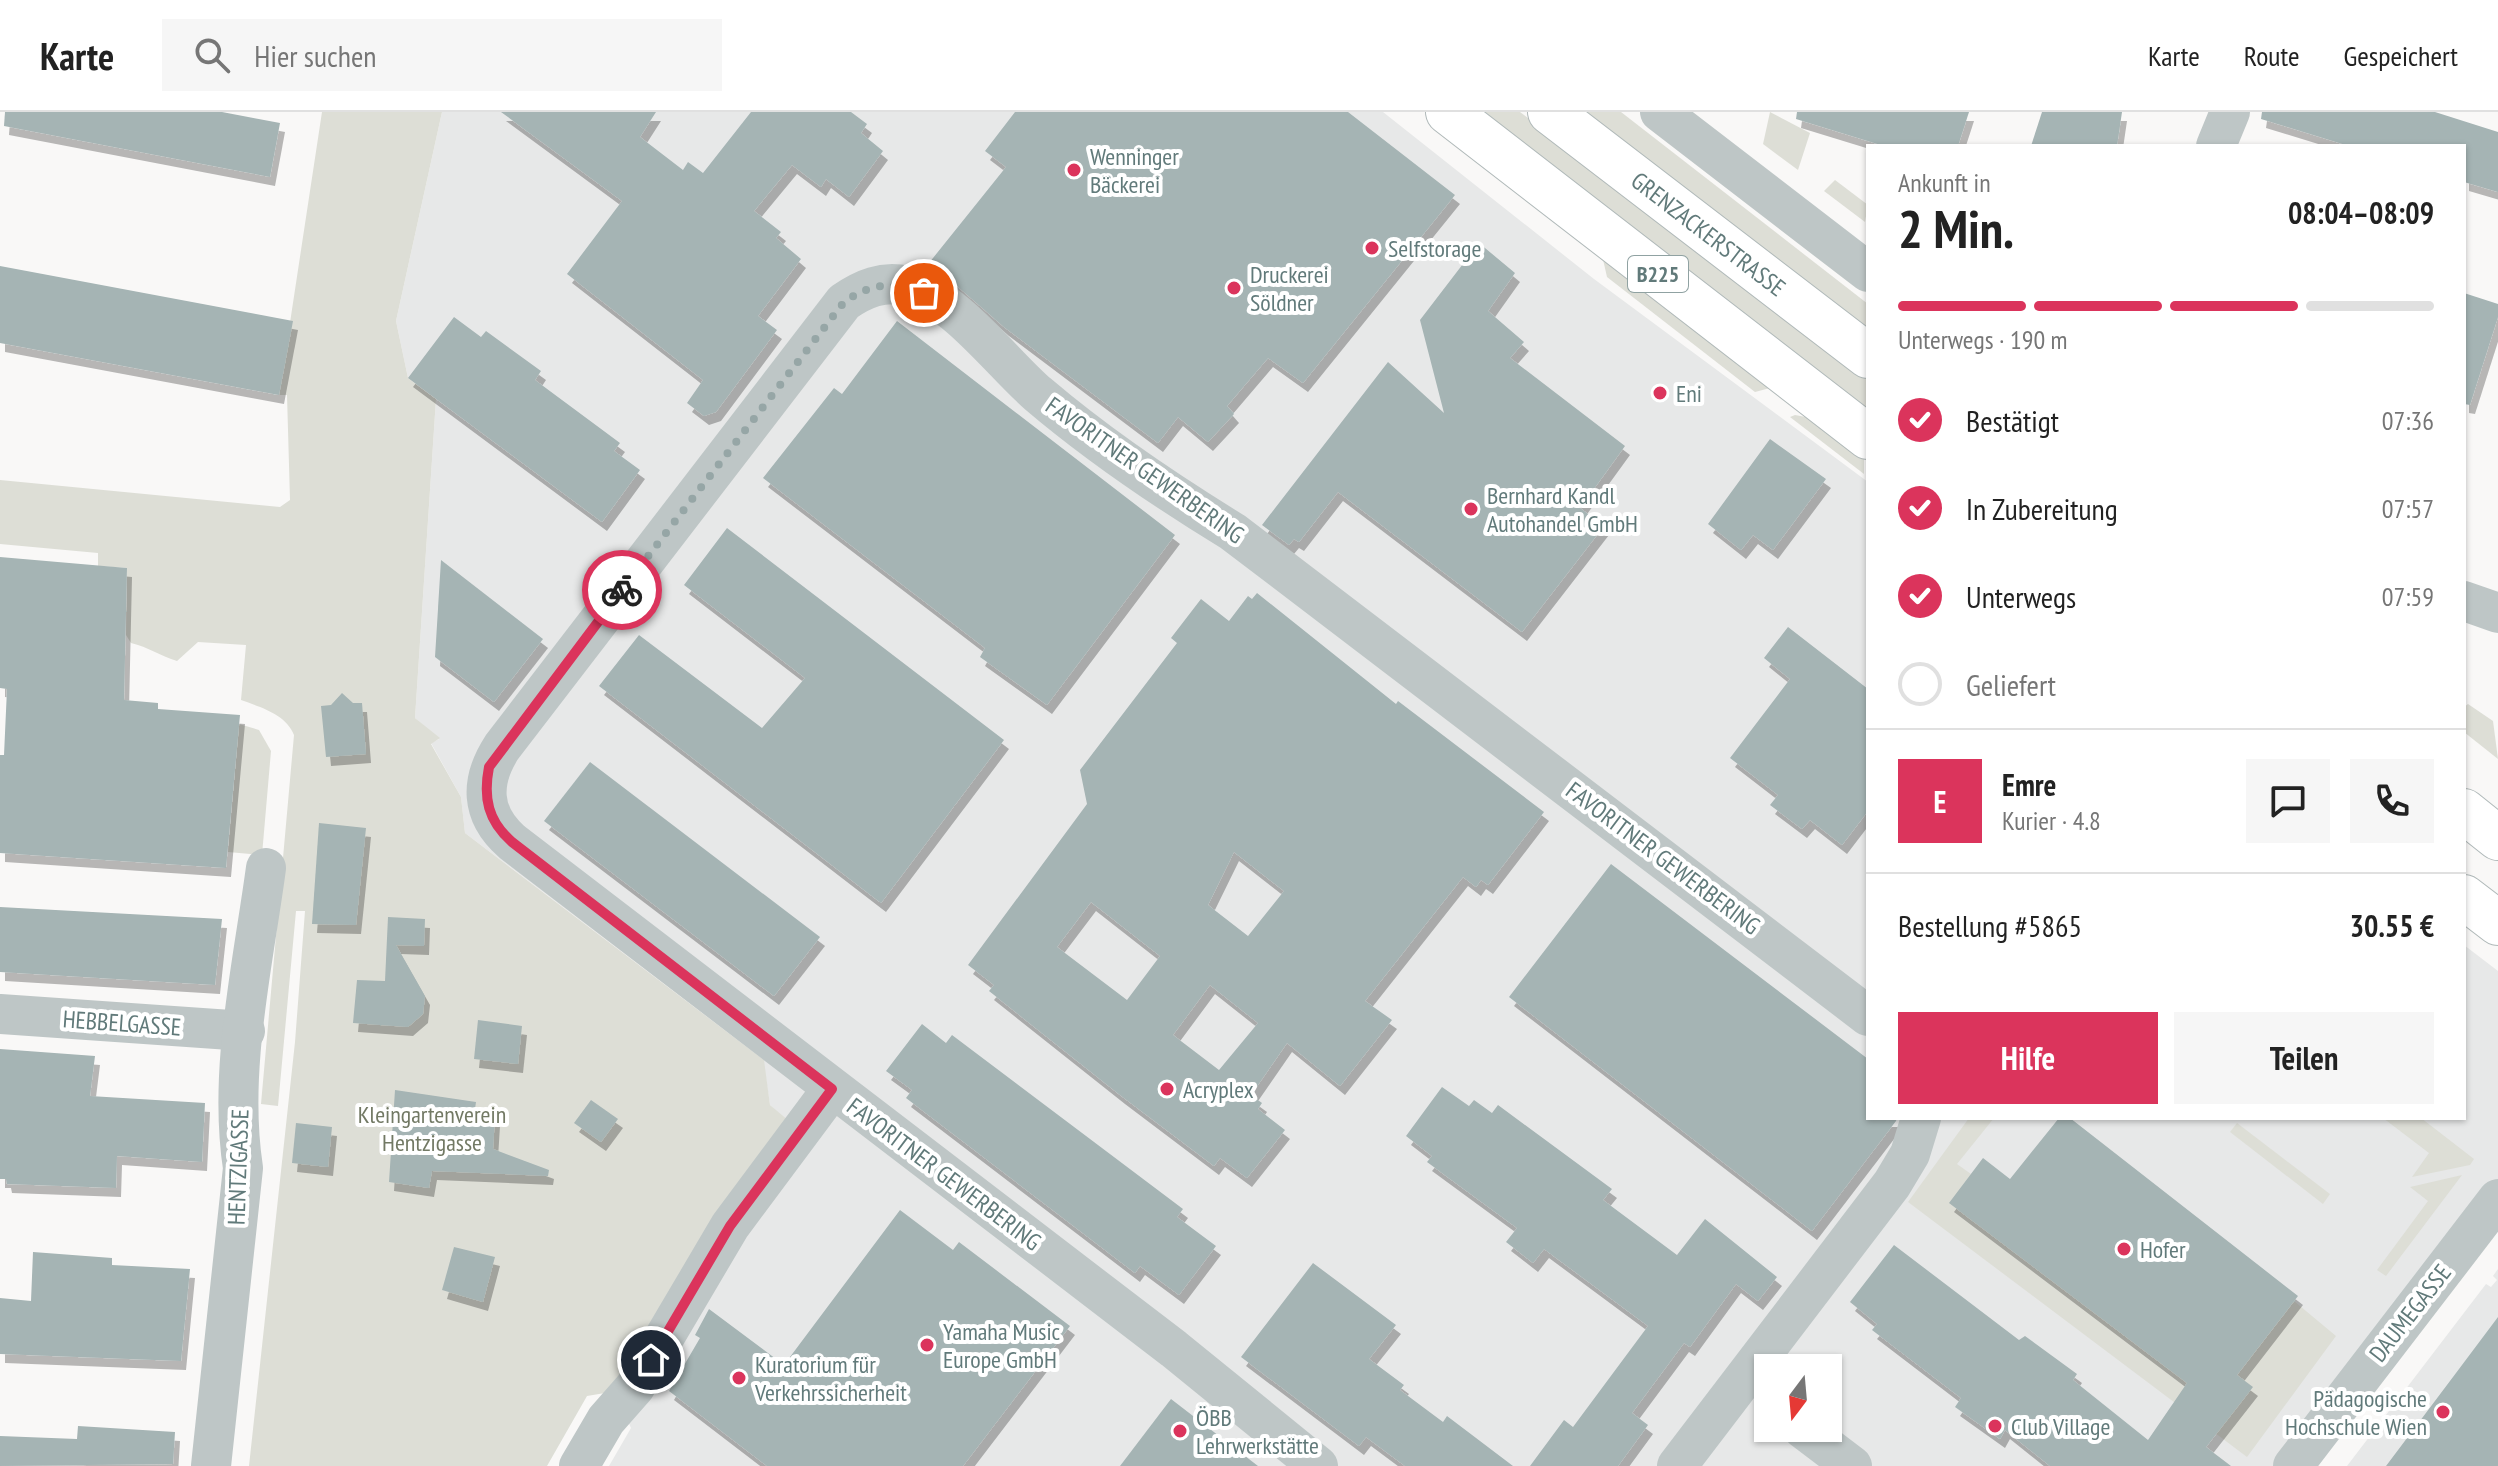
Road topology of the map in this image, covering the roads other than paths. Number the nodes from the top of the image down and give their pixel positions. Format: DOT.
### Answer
graph roads {
  1 [pos="1448,112"];
  2 [pos="1550,112"];
  3 [pos="1660,112"];
  4 [pos="2230,112"];
  5 [pos="2217,144"];
  6 [pos="1866,270"];
  7 [pos="1866,354"];
  8 [pos="1866,435"];
  9 [pos="2466,602"];
  10 [pos="2498,613"];
  11 [pos="2466,813"];
  12 [pos="2498,838"];
  13 [pos="266,868"];
  14 [pos="2466,899"];
  15 [pos="2498,923"];
  16 [pos="0,1014"];
  17 [pos="1866,1014"];
  18 [pos="245,1031"];
  19 [pos="832,1089"];
  20 [pos="1920,1120"];
  21 [pos="2498,1199"];
  22 [pos="1780,1354"];
  23 [pos="1754,1393"];
  24 [pos="1820,1442"];
  25 [pos="211,1466"];
  26 [pos="579,1466"];
  27 [pos="1318,1466"];
  28 [pos="1677,1466"];
  29 [pos="1852,1466"];
  30 [pos="2293,1466"];
  1 -- 8 [label="main road, B225"];
  2 -- 7 [label="main road, GRENZACKERSTRASSE / B225"];
  3 -- 6 [label="street"];
  4 -- 5 [label="street"];
  9 -- 10 [label="street"];
  11 -- 12 [label="main road"];
  13 -- 18 [label="street, HENTZIGASSE"];
  14 -- 15 [label="main road"];
  16 -- 18 [label="street, HEBBELGASSE"];
  17 -- 19 [label="street, FAVORITNER GEWERBERING"];
  18 -- 25 [label="street, HENTZIGASSE"];
  19 -- 26 [label="street"];
  19 -- 27 [label="street, FAVORITNER GEWERBERING"];
  20 -- 22 [label="street"];
  21 -- 30 [label="street, DAUMEGASSE"];
  23 -- 28 [label="street"];
  24 -- 29 [label="street"];
}
